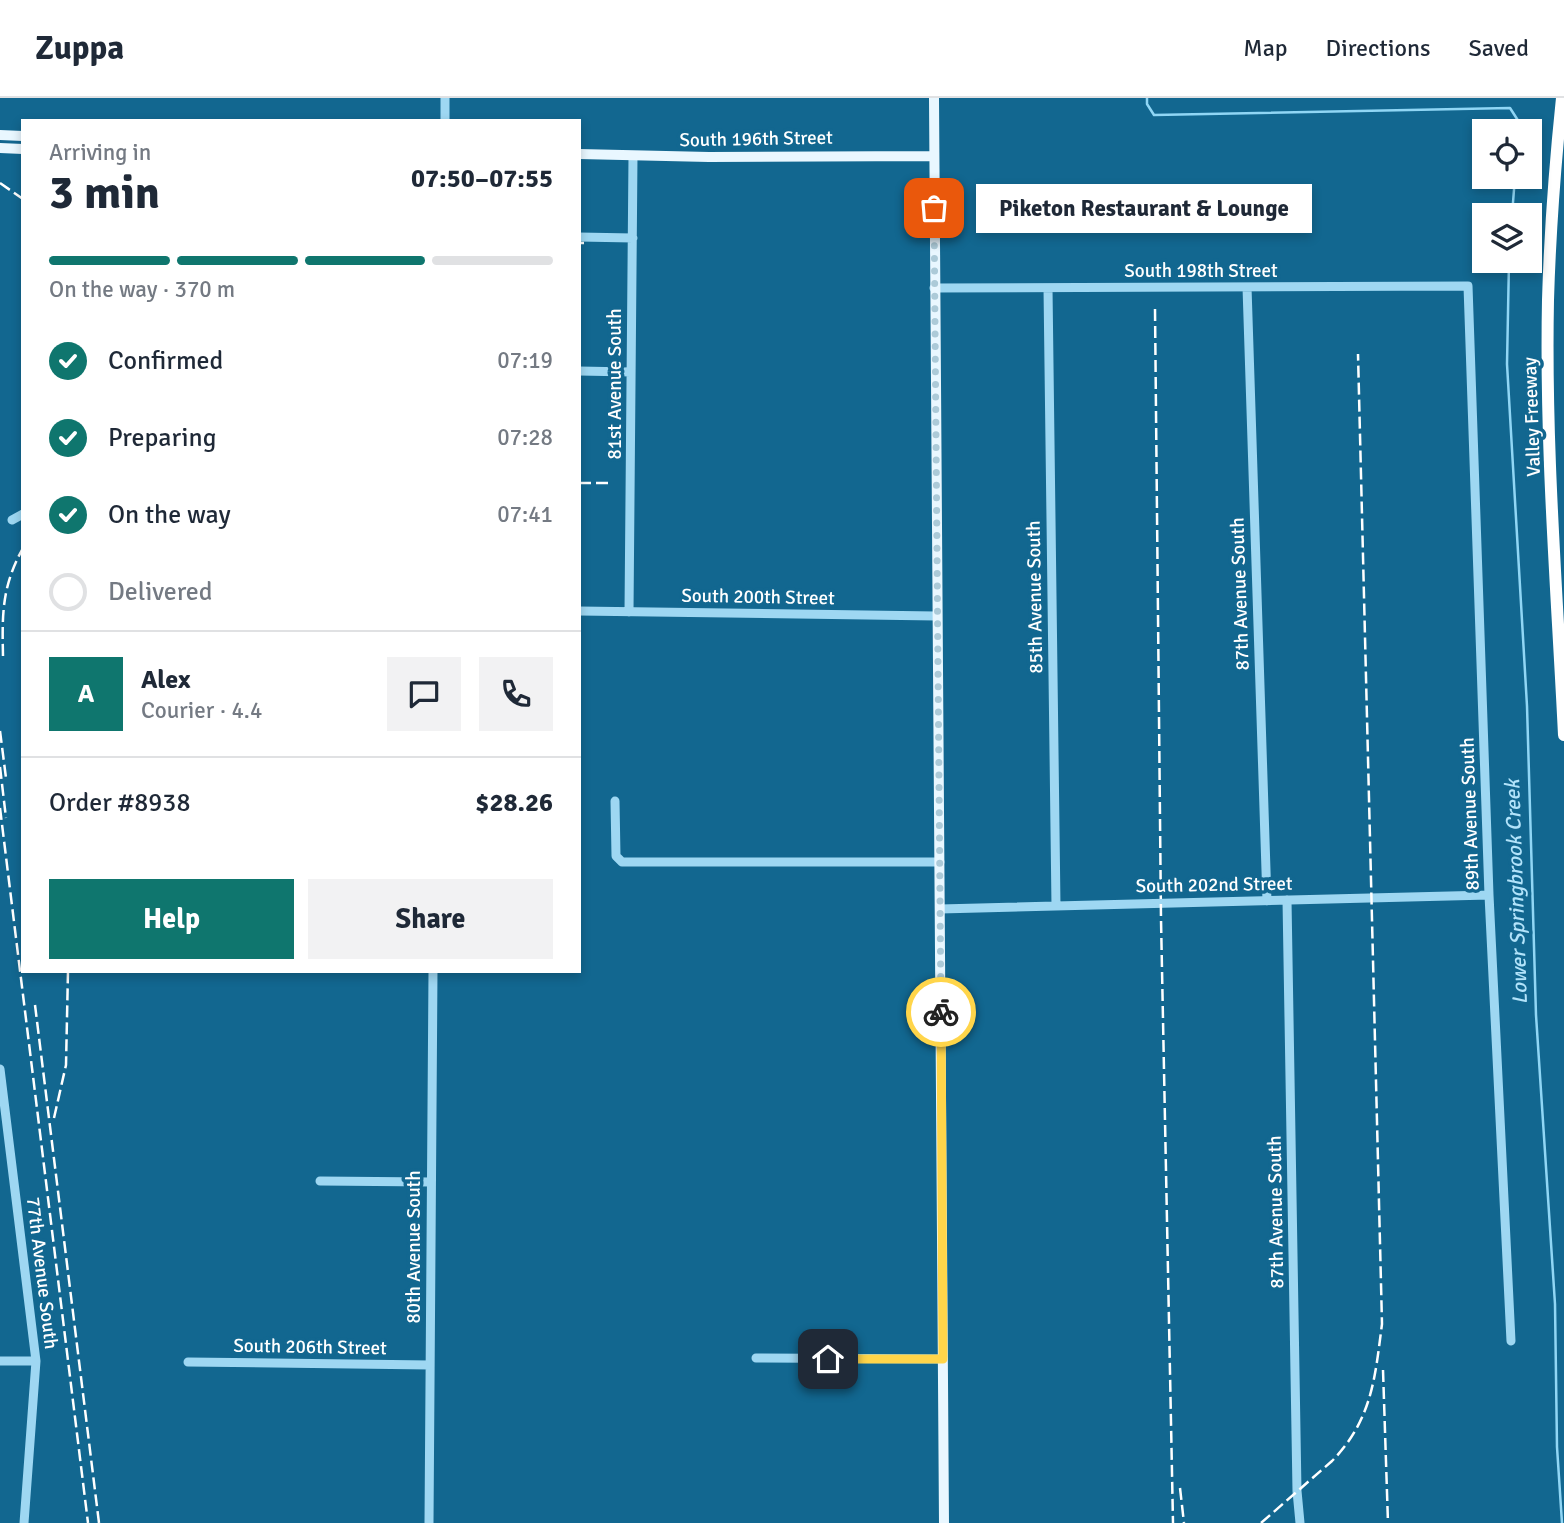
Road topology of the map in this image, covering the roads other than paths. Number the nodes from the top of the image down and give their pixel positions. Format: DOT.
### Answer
graph roads {
  1 [pos="445,98"];
  2 [pos="934,98"];
  3 [pos="1562,98"];
  4 [pos="445,119"];
  5 [pos="0,135"];
  6 [pos="21,136"];
  7 [pos="0,148"];
  8 [pos="21,149"];
  9 [pos="581,154"];
  10 [pos="633,156"];
  11 [pos="933,156"];
  12 [pos="581,237"];
  13 [pos="632,238"];
  14 [pos="1468,286"];
  15 [pos="1247,287"];
  16 [pos="934,288"];
  17 [pos="1048,288"];
  18 [pos="581,371"];
  19 [pos="631,372"];
  20 [pos="21,515"];
  21 [pos="12,520"];
  22 [pos="581,611"];
  23 [pos="629,612"];
  24 [pos="936,616"];
  25 [pos="1564,736"];
  26 [pos="615,801"];
  27 [pos="940,862"];
  28 [pos="1489,895"];
  29 [pos="1287,900"];
  30 [pos="1267,901"];
  31 [pos="1056,906"];
  32 [pos="940,909"];
  33 [pos="433,973"];
  34 [pos="0,1069"];
  35 [pos="320,1181"];
  36 [pos="431,1182"];
  37 [pos="1511,1341"];
  38 [pos="756,1359"];
  39 [pos="943,1359"];
  40 [pos="0,1361"];
  41 [pos="36,1361"];
  42 [pos="188,1362"];
  43 [pos="430,1365"];
  44 [pos="24,1523"];
  45 [pos="429,1523"];
  46 [pos="944,1523"];
  47 [pos="1300,1523"];
  1 -- 4 [label="street"];
  2 -- 11 [label="main road"];
  3 -- 25 [label="highway, Valley Freeway"];
  5 -- 6 [label="main road"];
  7 -- 8 [label="main road"];
  9 -- 10 [label="main road, South 196th Street"];
  10 -- 11 [label="main road, South 196th Street"];
  10 -- 13 [label="street, 81st Avenue South"];
  11 -- 16 [label="main road"];
  12 -- 13 [label="street"];
  13 -- 19 [label="street, 81st Avenue South"];
  14 -- 15 [label="street, South 198th Street"];
  14 -- 28 [label="street, 89th Avenue South"];
  15 -- 17 [label="street, South 198th Street"];
  15 -- 30 [label="street, 87th Avenue South"];
  16 -- 17 [label="street, South 198th Street"];
  16 -- 24 [label="main road"];
  17 -- 31 [label="street, 85th Avenue South"];
  18 -- 19 [label="street"];
  19 -- 23 [label="street, 81st Avenue South"];
  20 -- 21 [label="street"];
  22 -- 23 [label="street, South 200th Street"];
  23 -- 24 [label="street, South 200th Street"];
  24 -- 27 [label="main road"];
  26 -- 27 [label="street"];
  27 -- 32 [label="main road"];
  28 -- 29 [label="street, South 202nd Street"];
  28 -- 37 [label="street, 89th Avenue South"];
  29 -- 30 [label="street, South 202nd Street"];
  29 -- 47 [label="street, 87th Avenue South"];
  30 -- 31 [label="street, South 202nd Street"];
  31 -- 32 [label="street, South 202nd Street"];
  32 -- 39 [label="main road"];
  33 -- 36 [label="street, 80th Avenue South"];
  34 -- 41 [label="street, 77th Avenue South"];
  35 -- 36 [label="street"];
  36 -- 43 [label="street, 80th Avenue South"];
  38 -- 39 [label="street"];
  39 -- 46 [label="main road"];
  40 -- 41 [label="street"];
  41 -- 44 [label="street, 77th Avenue South"];
  42 -- 43 [label="street, South 206th Street"];
  43 -- 45 [label="street, 80th Avenue South"];
}
